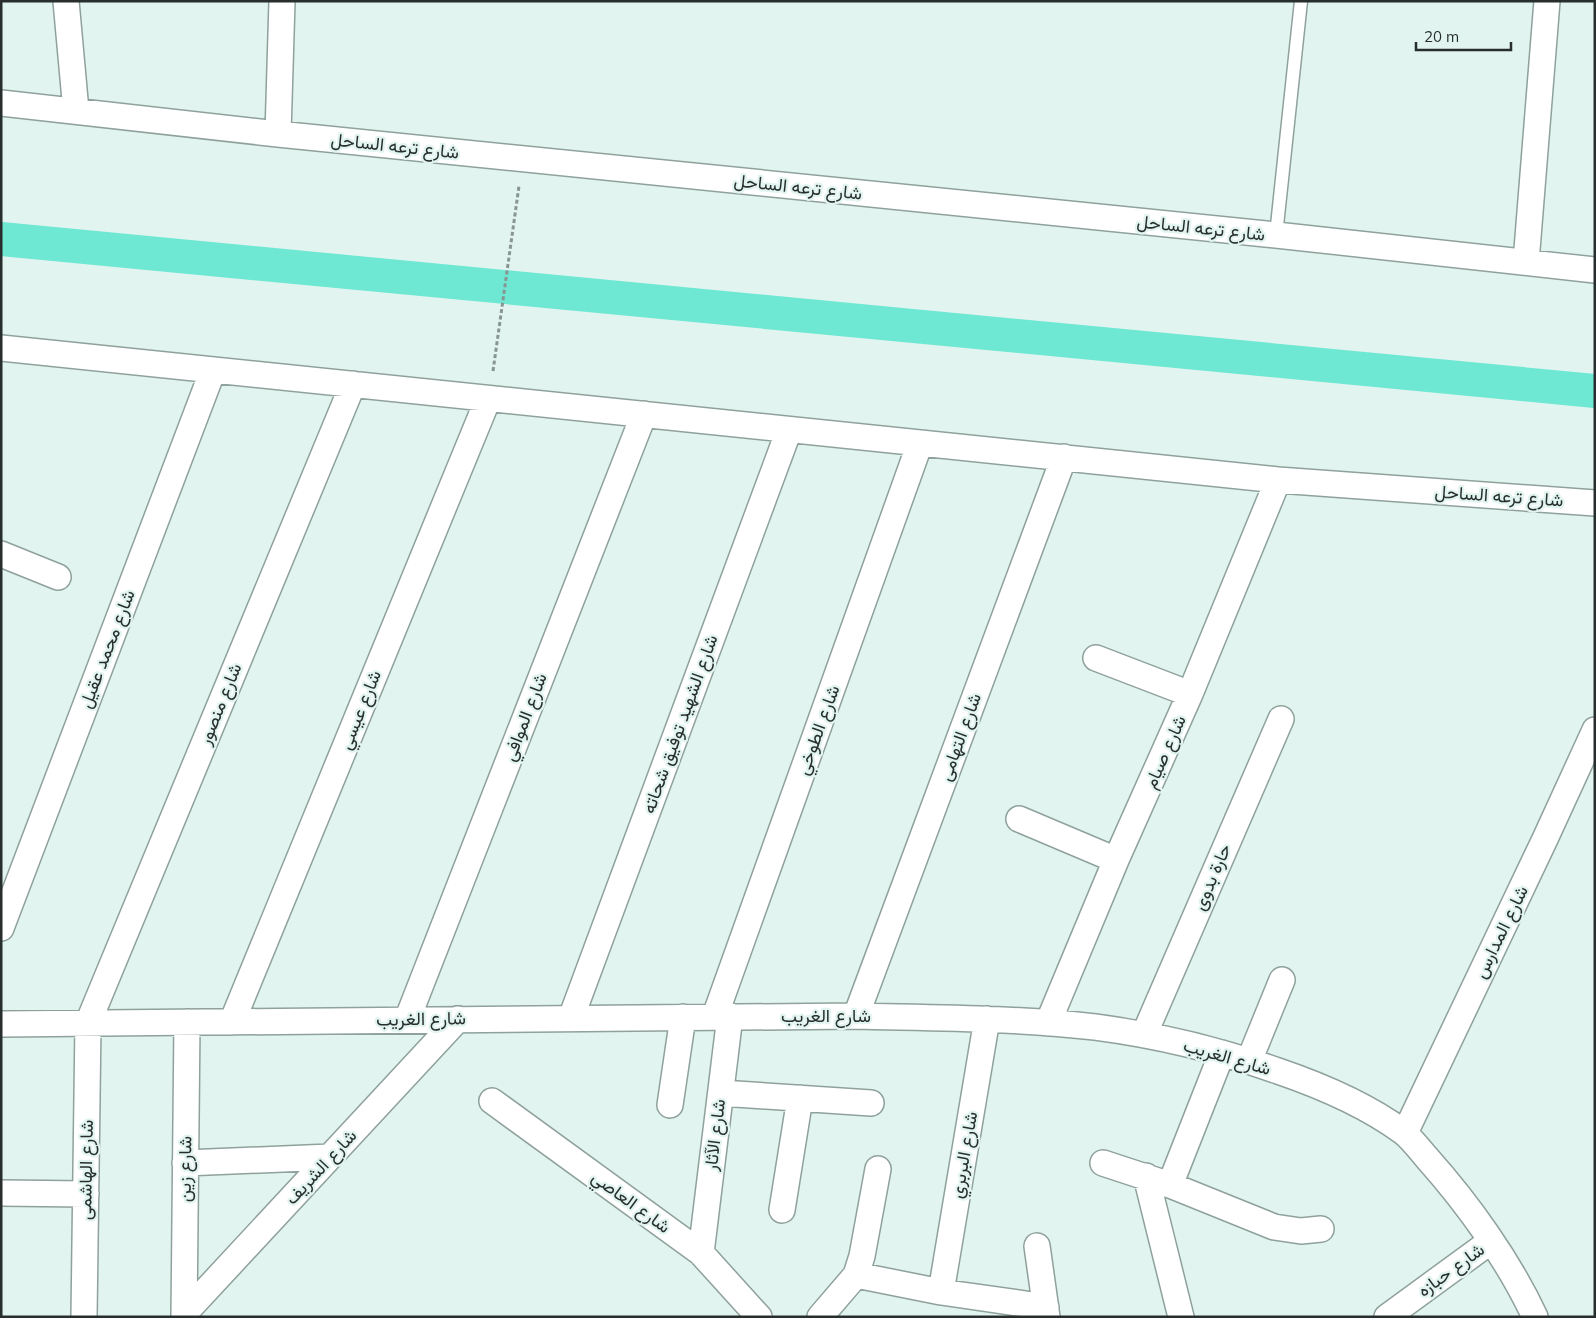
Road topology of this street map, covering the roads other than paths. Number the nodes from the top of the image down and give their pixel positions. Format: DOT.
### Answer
graph roads {
  1 [pos="66,1"];
  2 [pos="282,1"];
  3 [pos="1300,1"];
  4 [pos="1547,1"];
  5 [pos="1,103"];
  6 [pos="76,111"];
  7 [pos="278,134"];
  8 [pos="1276,235"];
  9 [pos="1526,262"];
  10 [pos="1595,270"];
  11 [pos="3,354"];
  12 [pos="213,370"];
  13 [pos="353,384"];
  14 [pos="488,399"];
  15 [pos="644,414"];
  16 [pos="790,430"];
  17 [pos="920,443"];
  18 [pos="1064,458"];
  19 [pos="1278,480"];
  20 [pos="1595,503"];
  21 [pos="3,558"];
  22 [pos="58,577"];
  23 [pos="1096,658"];
  24 [pos="1190,694"];
  25 [pos="1281,719"];
  26 [pos="1595,730"];
  27 [pos="1019,819"];
  28 [pos="1116,860"];
  29 [pos="1,928"];
  30 [pos="1282,980"];
  31 [pos="723,1016"];
  32 [pos="856,1016"];
  33 [pos="683,1017"];
  34 [pos="571,1018"];
  35 [pos="458,1019"];
  36 [pos="987,1019"];
  37 [pos="407,1020"];
  38 [pos="187,1022"];
  39 [pos="232,1022"];
  40 [pos="88,1023"];
  41 [pos="1048,1023"];
  42 [pos="1,1024"];
  43 [pos="1144,1035"];
  44 [pos="1222,1053"];
  45 [pos="1249,1061"];
  46 [pos="721,1092"];
  47 [pos="800,1098"];
  48 [pos="492,1101"];
  49 [pos="871,1102"];
  50 [pos="670,1105"];
  51 [pos="1405,1133"];
  52 [pos="330,1157"];
  53 [pos="185,1163"];
  54 [pos="1103,1164"];
  55 [pos="878,1169"];
  56 [pos="1146,1176"];
  57 [pos="1170,1185"];
  58 [pos="1,1193"];
  59 [pos="86,1194"];
  60 [pos="782,1210"];
  61 [pos="1321,1229"];
  62 [pos="1491,1241"];
  63 [pos="1037,1246"];
  64 [pos="701,1253"];
  65 [pos="856,1275"];
  66 [pos="941,1292"];
  67 [pos="1047,1312"];
  68 [pos="184,1316"];
  69 [pos="823,1316"];
  70 [pos="84,1317"];
  71 [pos="759,1317"];
  72 [pos="1181,1317"];
  73 [pos="1387,1317"];
  74 [pos="1535,1317"];
  1 -- 6 [label="street"];
  2 -- 7 [label="street"];
  3 -- 8 [label="lane"];
  4 -- 9 [label="street"];
  5 -- 6 [label="street, شارع ترعه الساحل"];
  6 -- 7 [label="street, شارع ترعه الساحل"];
  7 -- 8 [label="street, شارع ترعه الساحل"];
  8 -- 9 [label="street, شارع ترعه الساحل"];
  9 -- 10 [label="street, شارع ترعه الساحل"];
  11 -- 12 [label="street, شارع ترعه الساحل"];
  12 -- 13 [label="street, شارع ترعه الساحل"];
  12 -- 29 [label="street, شارع محمد عقيل"];
  13 -- 14 [label="street, شارع ترعه الساحل"];
  13 -- 40 [label="street, شارع منصور"];
  14 -- 15 [label="street, شارع ترعه الساحل"];
  14 -- 39 [label="street, شارع عيسي"];
  15 -- 16 [label="street, شارع ترعه الساحل"];
  15 -- 37 [label="street, شارع الموافي"];
  16 -- 17 [label="street, شارع ترعه الساحل"];
  16 -- 34 [label="street, شارع الشهيد توفيق شحاته"];
  17 -- 18 [label="street, شارع ترعه الساحل"];
  17 -- 31 [label="street, شارع الطوخي"];
  18 -- 19 [label="street, شارع ترعه الساحل"];
  18 -- 32 [label="street, شارع التهامى"];
  19 -- 20 [label="street, شارع ترعه الساحل"];
  19 -- 24 [label="street, شارع صيام"];
  21 -- 22 [label="street"];
  23 -- 24 [label="street"];
  24 -- 28 [label="street, شارع صيام"];
  25 -- 43 [label="street, حارة بدوى"];
  26 -- 51 [label="street, شارع المدارس"];
  27 -- 28 [label="street"];
  28 -- 41 [label="street, شارع صيام"];
  30 -- 45 [label="street"];
  31 -- 32 [label="street, شارع الغريب"];
  31 -- 33 [label="street, شارع الغريب"];
  31 -- 46 [label="street, شارع الآثار"];
  32 -- 36 [label="street, شارع الغريب"];
  33 -- 34 [label="street, شارع الغريب"];
  33 -- 50 [label="street"];
  34 -- 35 [label="street, شارع الغريب"];
  35 -- 37 [label="street, شارع الغريب"];
  35 -- 52 [label="street, شارع الشريف"];
  36 -- 41 [label="street, شارع الغريب"];
  36 -- 66 [label="street, شارع البربري"];
  37 -- 39 [label="street, شارع الغريب"];
  38 -- 39 [label="street, شارع الغريب"];
  38 -- 40 [label="street, شارع الغريب"];
  38 -- 53 [label="street, شارع زين"];
  40 -- 42 [label="street, شارع الغريب"];
  40 -- 59 [label="street, شارع الهاشمى"];
  41 -- 43 [label="street, شارع الغريب"];
  43 -- 44 [label="street, شارع الغريب"];
  44 -- 45 [label="street, شارع الغريب"];
  44 -- 57 [label="street"];
  45 -- 51 [label="street, شارع الغريب"];
  46 -- 47 [label="street"];
  46 -- 64 [label="street, شارع الآثار"];
  47 -- 49 [label="street"];
  47 -- 60 [label="street"];
  48 -- 64 [label="street, شارع العاصي"];
  51 -- 62 [label="street, شارع الغريب"];
  52 -- 53 [label="street"];
  52 -- 68 [label="street, شارع الشريف"];
  53 -- 68 [label="street, شارع زين"];
  54 -- 56 [label="street"];
  55 -- 65 [label="street"];
  56 -- 57 [label="street"];
  56 -- 72 [label="street"];
  57 -- 61 [label="street"];
  58 -- 59 [label="street"];
  59 -- 70 [label="street, شارع الهاشمى"];
  62 -- 73 [label="street, شارع حبازه"];
  62 -- 74 [label="street, شارع الغريب"];
  63 -- 67 [label="street"];
  64 -- 71 [label="street, شارع العاصي"];
  65 -- 66 [label="street"];
  65 -- 69 [label="street"];
  66 -- 67 [label="street"];
}
